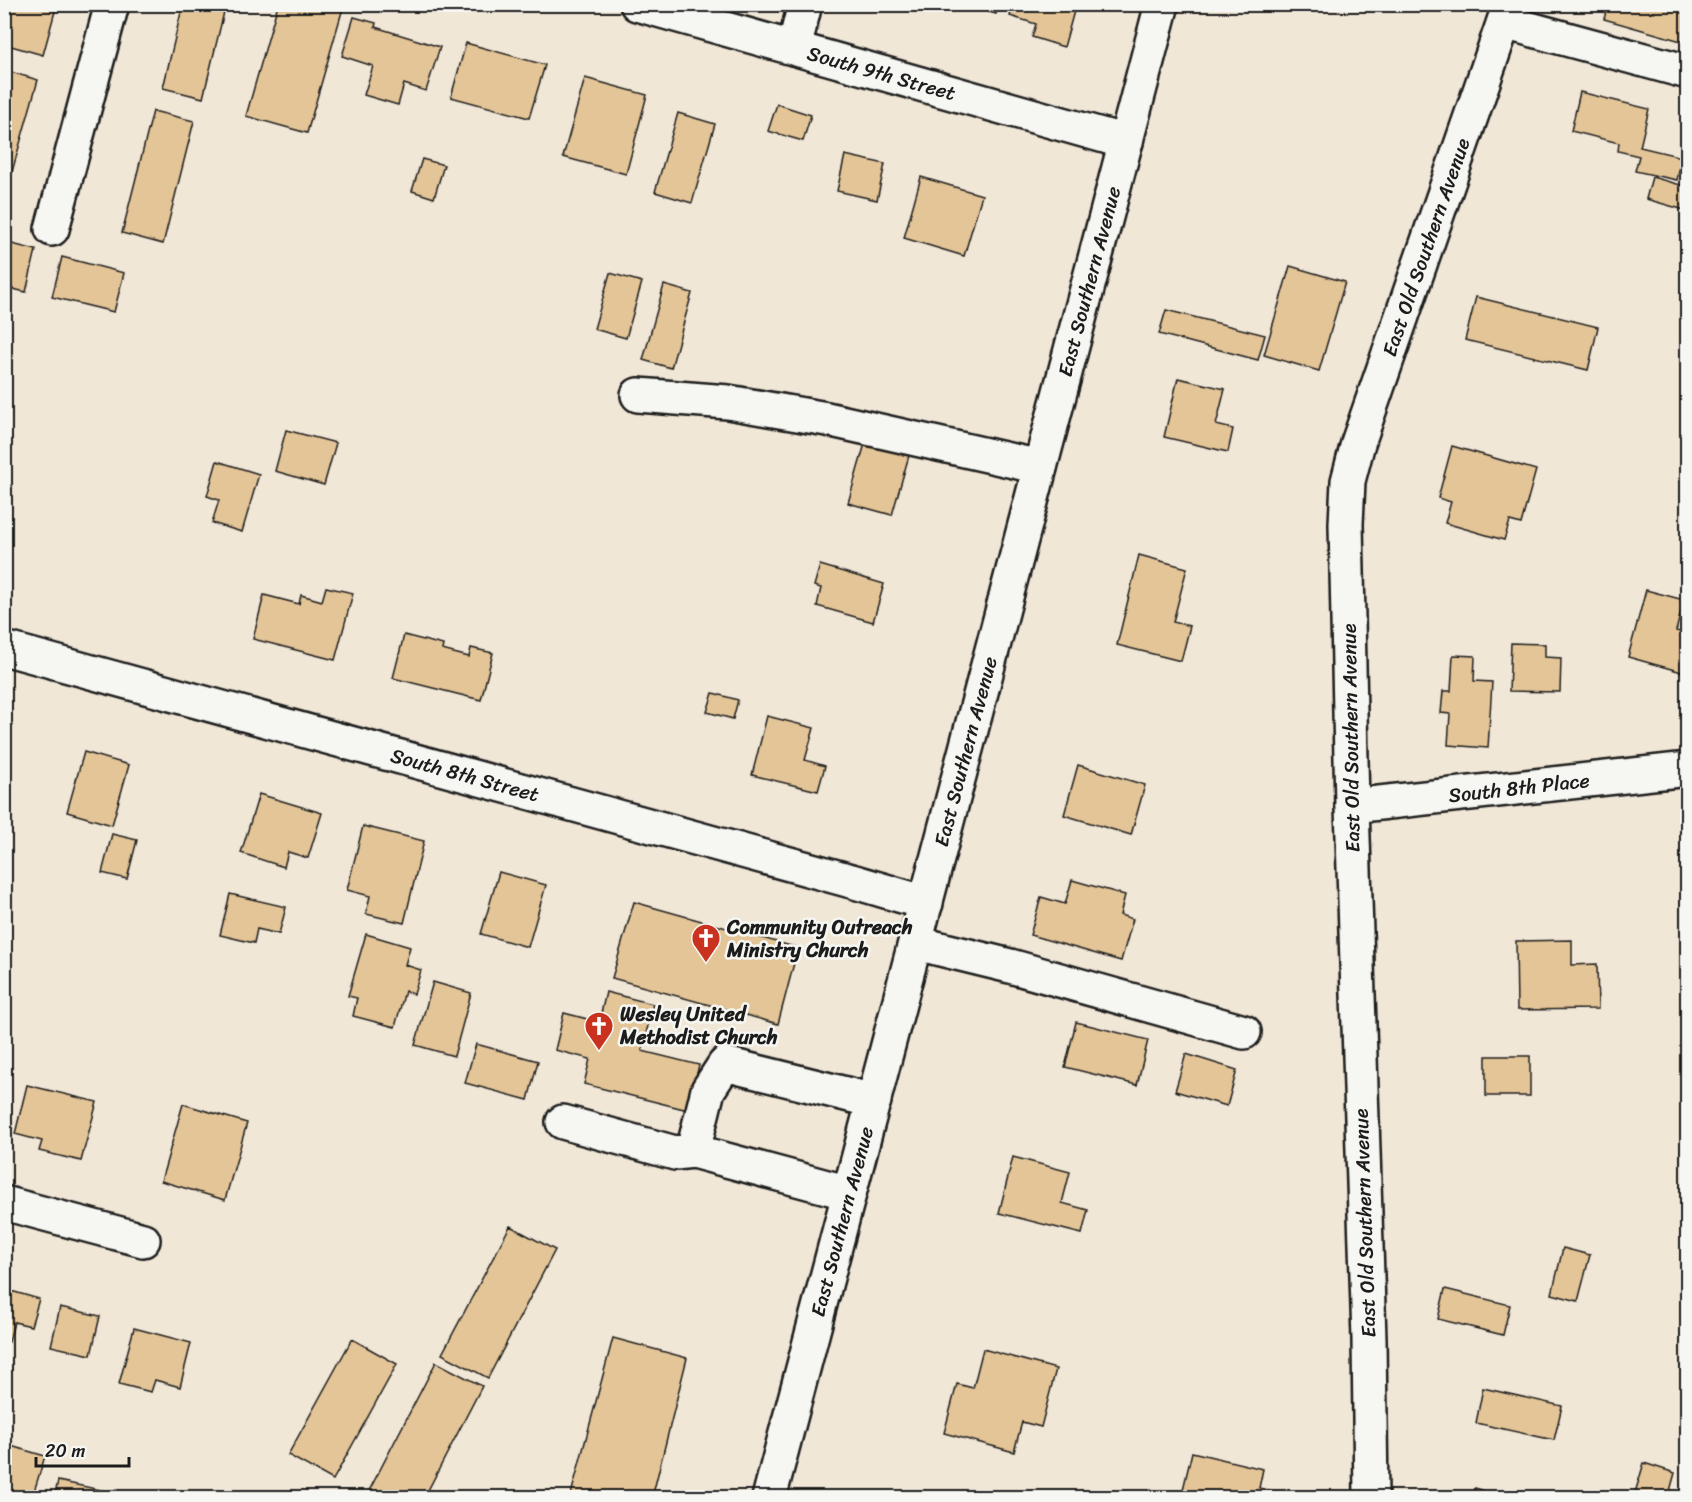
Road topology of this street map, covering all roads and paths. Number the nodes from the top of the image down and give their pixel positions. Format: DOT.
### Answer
graph roads {
  1 [pos="112,4"];
  2 [pos="636,4"];
  3 [pos="805,4"];
  4 [pos="1162,4"];
  5 [pos="1507,14"];
  6 [pos="794,48"];
  7 [pos="1688,72"];
  8 [pos="1126,142"];
  9 [pos="52,228"];
  10 [pos="638,395"];
  11 [pos="1041,467"];
  12 [pos="4,648"];
  13 [pos="1688,769"];
  14 [pos="1352,806"];
  15 [pos="926,903"];
  16 [pos="916,943"];
  17 [pos="1244,1032"];
  18 [pos="874,1101"];
  19 [pos="563,1122"];
  20 [pos="693,1151"];
  21 [pos="849,1193"];
  22 [pos="4,1203"];
  23 [pos="143,1240"];
  24 [pos="769,1497"];
  25 [pos="1371,1497"];
  1 -- 9 [label="street"];
  2 -- 6 [label="street, South 9th Street"];
  3 -- 6 [label="street"];
  4 -- 8 [label="street, East Southern Avenue"];
  5 -- 7 [label="street"];
  5 -- 14 [label="street, East Old Southern Avenue"];
  6 -- 8 [label="street, South 9th Street"];
  8 -- 11 [label="street, East Southern Avenue"];
  10 -- 11 [label="street"];
  11 -- 15 [label="street, East Southern Avenue"];
  12 -- 15 [label="street, South 8th Street"];
  13 -- 14 [label="street, South 8th Place"];
  14 -- 25 [label="street, East Old Southern Avenue"];
  15 -- 16 [label="street, East Southern Avenue"];
  16 -- 17 [label="street"];
  16 -- 18 [label="street, East Southern Avenue"];
  18 -- 20 [label="street"];
  18 -- 21 [label="street, East Southern Avenue"];
  19 -- 20 [label="street"];
  20 -- 21 [label="street"];
  21 -- 24 [label="street, East Southern Avenue"];
  22 -- 23 [label="street"];
}
